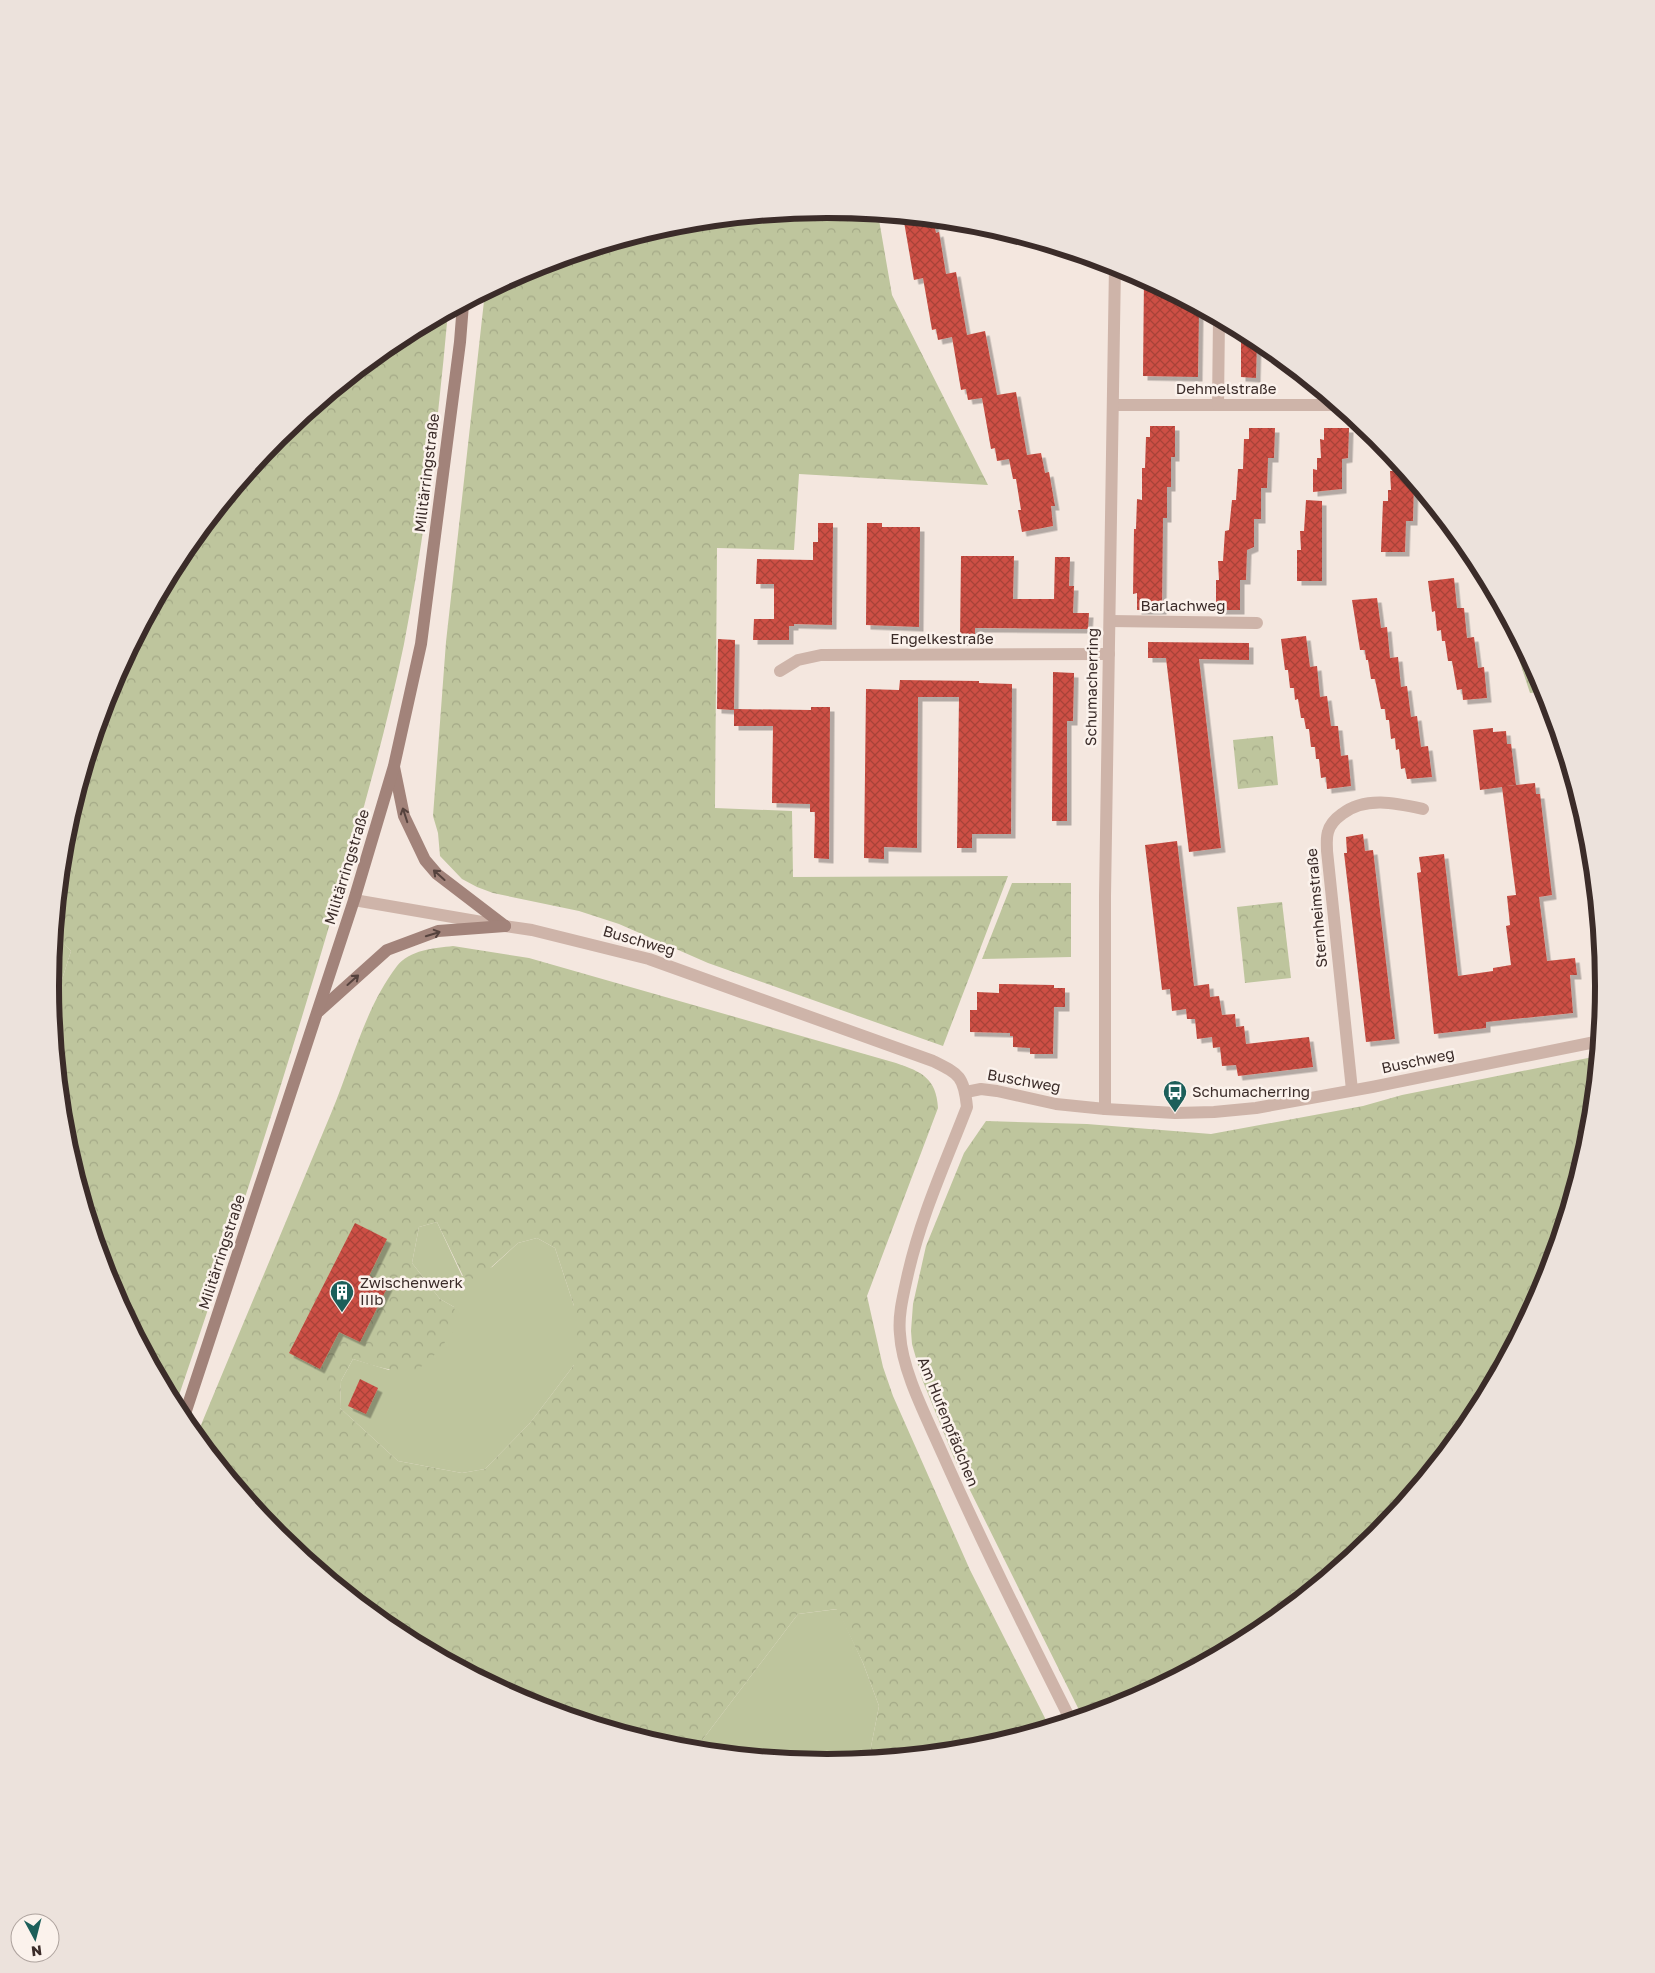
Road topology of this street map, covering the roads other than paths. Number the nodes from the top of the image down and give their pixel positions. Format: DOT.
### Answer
graph roads {
  1 [pos="1115,273"];
  2 [pos="462,310"];
  3 [pos="1219,325"];
  4 [pos="1114,405"];
  5 [pos="1218,405"];
  6 [pos="1329,405"];
  7 [pos="1110,621"];
  8 [pos="1257,623"];
  9 [pos="1109,654"];
  10 [pos="780,671"];
  11 [pos="394,766"];
  12 [pos="1423,810"];
  13 [pos="354,900"];
  14 [pos="505,926"];
  15 [pos="319,1011"];
  16 [pos="1594,1042"];
  17 [pos="1352,1090"];
  18 [pos="966,1092"];
  19 [pos="1105,1109"];
  20 [pos="186,1411"];
  21 [pos="1068,1716"];
  1 -- 4 [label="street, Schumacherring"];
  2 -- 11 [label="main road, Militärringstraße"];
  3 -- 5 [label="street"];
  4 -- 5 [label="street, Dehmelstraße"];
  4 -- 7 [label="street, Schumacherring"];
  5 -- 6 [label="street, Dehmelstraße"];
  7 -- 8 [label="street, Barlachweg"];
  7 -- 9 [label="street, Schumacherring"];
  9 -- 10 [label="street, Engelkestraße"];
  9 -- 19 [label="street, Schumacherring"];
  11 -- 13 [label="main road, Militärringstraße"];
  14 -- 11 [label="main road, one-way"];
  12 -- 17 [label="street, Sternheimstraße"];
  13 -- 14 [label="street, Buschweg"];
  13 -- 15 [label="main road, Militärringstraße"];
  15 -- 14 [label="main road, one-way"];
  14 -- 18 [label="street, Buschweg"];
  15 -- 20 [label="main road, Militärringstraße"];
  16 -- 17 [label="street, Buschweg"];
  17 -- 19 [label="street, Buschweg"];
  18 -- 19 [label="street, Buschweg"];
  18 -- 21 [label="street, Am Hufenpfädchen"];
}
